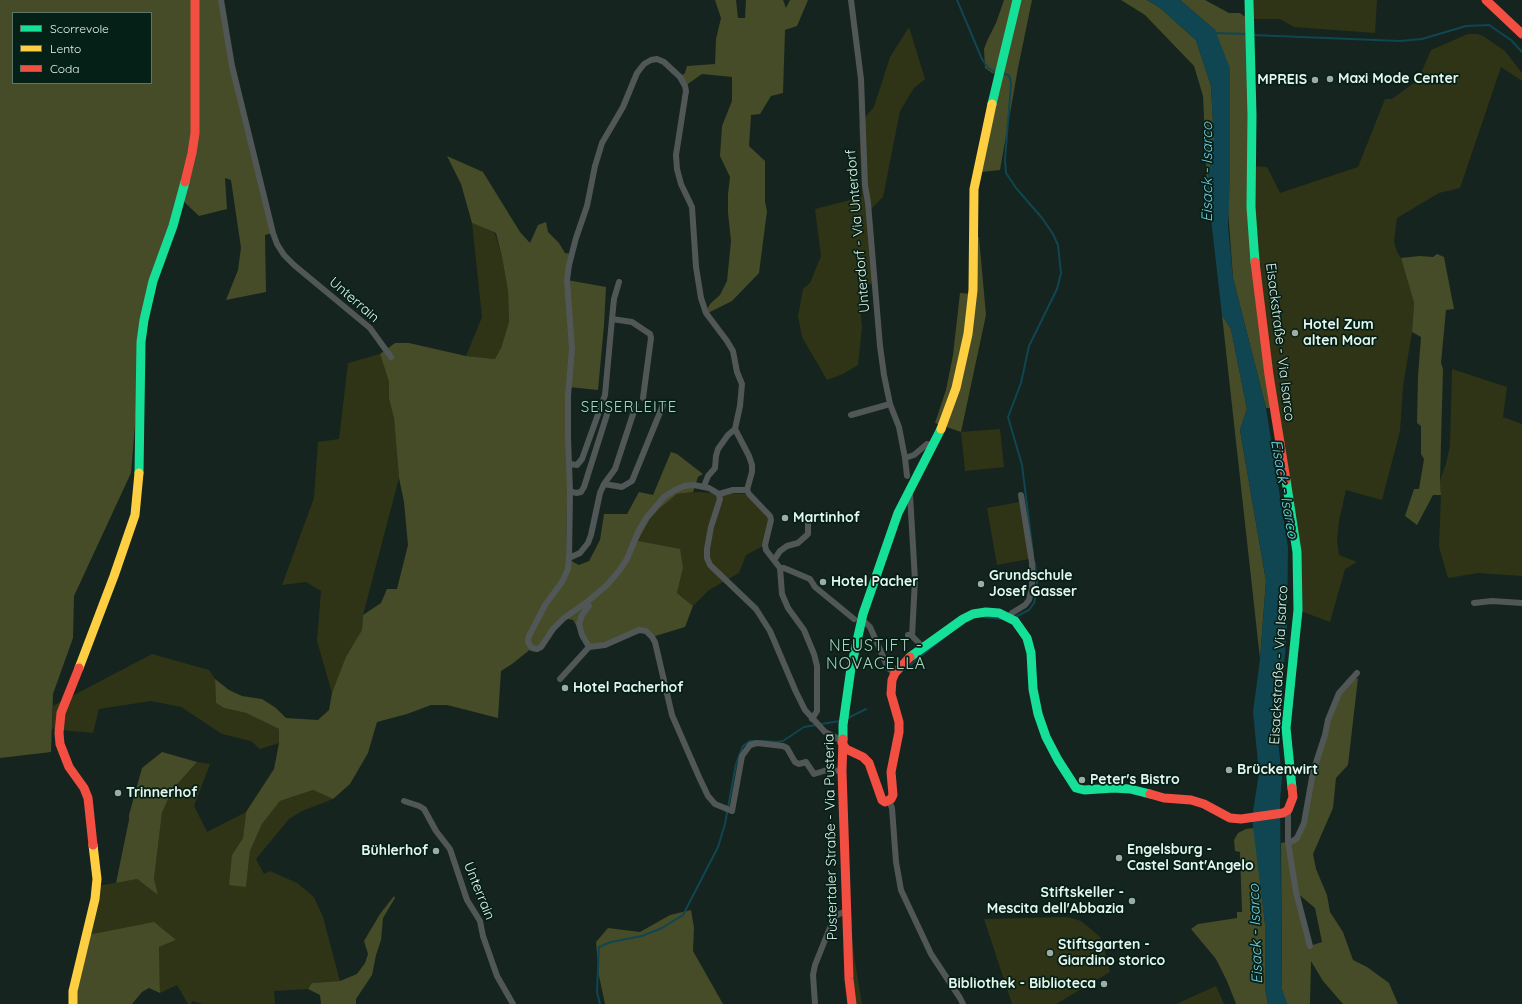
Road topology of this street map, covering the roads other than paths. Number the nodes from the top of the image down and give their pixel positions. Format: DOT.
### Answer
graph roads {
  1 [pos="195,0"];
  2 [pos="221,0"];
  3 [pos="851,0"];
  4 [pos="1017,0"];
  5 [pos="1249,0"];
  6 [pos="1486,0"];
  7 [pos="1522,33"];
  8 [pos="618,282"];
  9 [pos="612,319"];
  10 [pos="391,357"];
  11 [pos="643,398"];
  12 [pos="890,404"];
  13 [pos="636,405"];
  14 [pos="663,405"];
  15 [pos="609,408"];
  16 [pos="851,415"];
  17 [pos="735,429"];
  18 [pos="932,446"];
  19 [pos="906,458"];
  20 [pos="570,464"];
  21 [pos="907,476"];
  22 [pos="604,484"];
  23 [pos="704,486"];
  24 [pos="747,490"];
  25 [pos="570,491"];
  26 [pos="719,494"];
  27 [pos="910,495"];
  28 [pos="1021,495"];
  29 [pos="808,520"];
  30 [pos="569,558"];
  31 [pos="774,560"];
  32 [pos="780,568"];
  33 [pos="587,602"];
  34 [pos="1474,603"];
  35 [pos="1522,603"];
  36 [pos="1009,617"];
  37 [pos="854,619"];
  38 [pos="866,623"];
  39 [pos="589,647"];
  40 [pos="923,647"];
  41 [pos="895,673"];
  42 [pos="1357,673"];
  43 [pos="560,679"];
  44 [pos="812,719"];
  45 [pos="842,743"];
  46 [pos="842,771"];
  47 [pos="404,801"];
  48 [pos="889,801"];
  49 [pos="1286,812"];
  50 [pos="1288,842"];
  51 [pos="846,911"];
  52 [pos="1310,946"];
  53 [pos="73,1004"];
  54 [pos="513,1004"];
  55 [pos="815,1004"];
  56 [pos="852,1004"];
  57 [pos="963,1004"];
  1 -- 53 [label="street"];
  2 -- 10 [label="street, Unterrain"];
  3 -- 12 [label="street, Unterdorf - Via Unterdorf"];
  4 -- 18 [label="street, Pustertaler Straße - Via Pusteria"];
  5 -- 49 [label="street, Eisackstraße - Via Isarco"];
  6 -- 7 [label="street"];
  8 -- 9 [label="street"];
  9 -- 11 [label="street"];
  9 -- 20 [label="street"];
  12 -- 16 [label="street"];
  12 -- 19 [label="street, Unterdorf - Via Unterdorf"];
  13 -- 22 [label="street"];
  14 -- 22 [label="street"];
  15 -- 25 [label="street"];
  17 -- 20 [label="street"];
  17 -- 23 [label="street"];
  17 -- 24 [label="street"];
  18 -- 19 [label="street"];
  18 -- 45 [label="street, Pustertaler Straße - Via Pusteria"];
  19 -- 21 [label="street, Unterdorf - Via Unterdorf"];
  20 -- 25 [label="street"];
  22 -- 30 [label="street"];
  23 -- 26 [label="street"];
  23 -- 33 [label="street"];
  24 -- 26 [label="street"];
  24 -- 31 [label="street"];
  25 -- 30 [label="street"];
  26 -- 44 [label="street"];
  27 -- 40 [label="street"];
  28 -- 36 [label="street"];
  29 -- 31 [label="street"];
  30 -- 33 [label="street"];
  31 -- 32 [label="street"];
  32 -- 37 [label="street"];
  32 -- 44 [label="street"];
  33 -- 39 [label="street"];
  34 -- 35 [label="street"];
  36 -- 40 [label="street"];
  36 -- 49 [label="street"];
  38 -- 41 [label="street"];
  39 -- 43 [label="street"];
  39 -- 46 [label="street"];
  40 -- 41 [label="street"];
  41 -- 48 [label="street"];
  42 -- 50 [label="street"];
  44 -- 45 [label="street"];
  45 -- 46 [label="street, Pustertaler Straße - Via Pusteria"];
  45 -- 48 [label="street"];
  46 -- 51 [label="street, Pustertaler Straße - Via Pusteria"];
  47 -- 54 [label="street, Unterrain"];
  48 -- 57 [label="street"];
  49 -- 50 [label="street, Eisackstraße - Via Isarco"];
  50 -- 52 [label="street, Eisackstraße - Via Isarco"];
  51 -- 55 [label="street"];
  51 -- 56 [label="street, Pustertaler Straße - Via Pusteria"];
}
